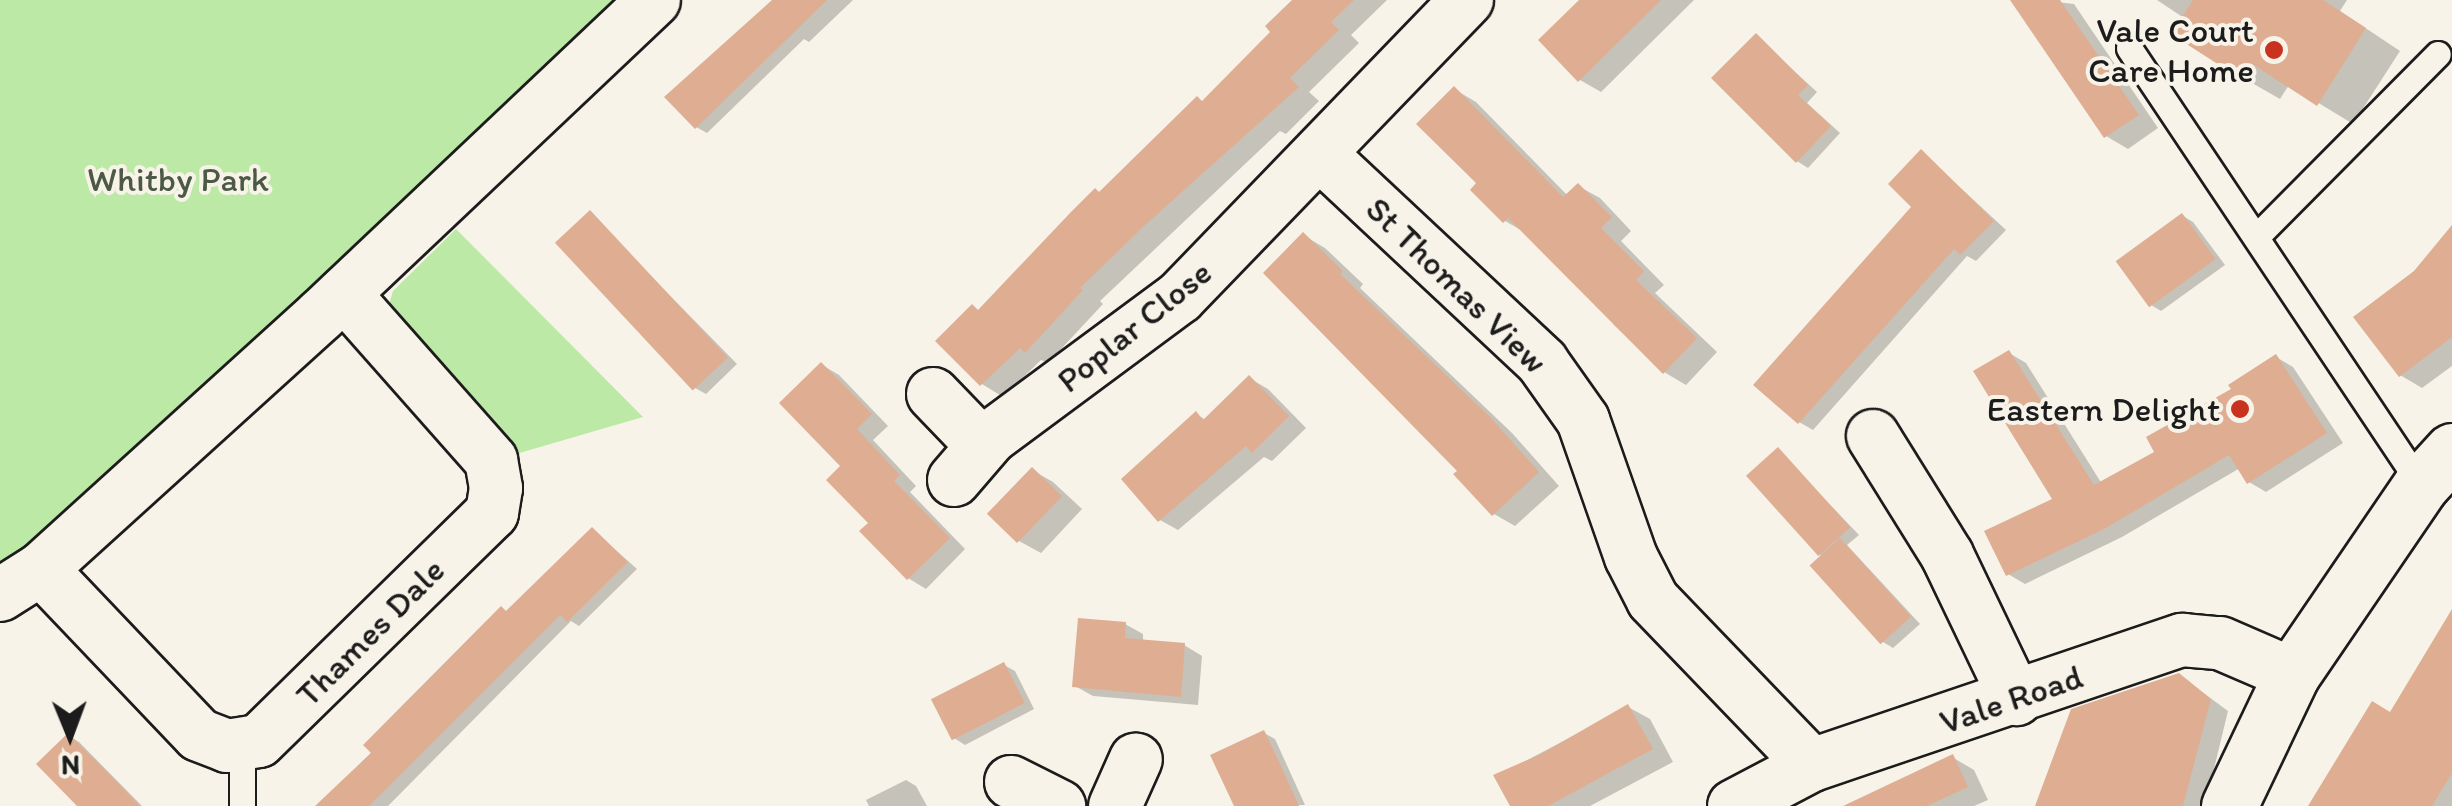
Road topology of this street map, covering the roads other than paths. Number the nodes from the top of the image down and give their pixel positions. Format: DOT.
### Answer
graph roads {
  1 [pos="654,0"];
  2 [pos="1467,0"];
  3 [pos="2129,48"];
  4 [pos="2438,54"];
  5 [pos="1321,155"];
  6 [pos="2258,235"];
  7 [pos="344,294"];
  8 [pos="933,394"];
  9 [pos="1873,436"];
  10 [pos="2437,468"];
  11 [pos="20,582"];
  12 [pos="2292,674"];
  13 [pos="2016,700"];
  14 [pos="242,743"];
  15 [pos="1136,759"];
  16 [pos="1812,766"];
  17 [pos="1011,782"];
  18 [pos="242,806"];
  19 [pos="1059,806"];
  20 [pos="1116,806"];
  21 [pos="1734,806"];
  22 [pos="2229,806"];
  1 -- 7 [label="street"];
  2 -- 5 [label="street, Poplar Close"];
  3 -- 6 [label="lane"];
  4 -- 6 [label="lane"];
  5 -- 8 [label="street, Poplar Close"];
  5 -- 16 [label="street, St Thomas View"];
  6 -- 10 [label="lane"];
  7 -- 11 [label="street"];
  7 -- 14 [label="street, Thames Dale"];
  9 -- 13 [label="street"];
  10 -- 12 [label="main road"];
  11 -- 14 [label="street"];
  12 -- 13 [label="street, Vale Road"];
  12 -- 22 [label="main road"];
  13 -- 16 [label="street, Vale Road"];
  14 -- 18 [label="lane"];
  15 -- 20 [label="street"];
  16 -- 21 [label="street, Vale Road"];
  17 -- 19 [label="street"];
}
